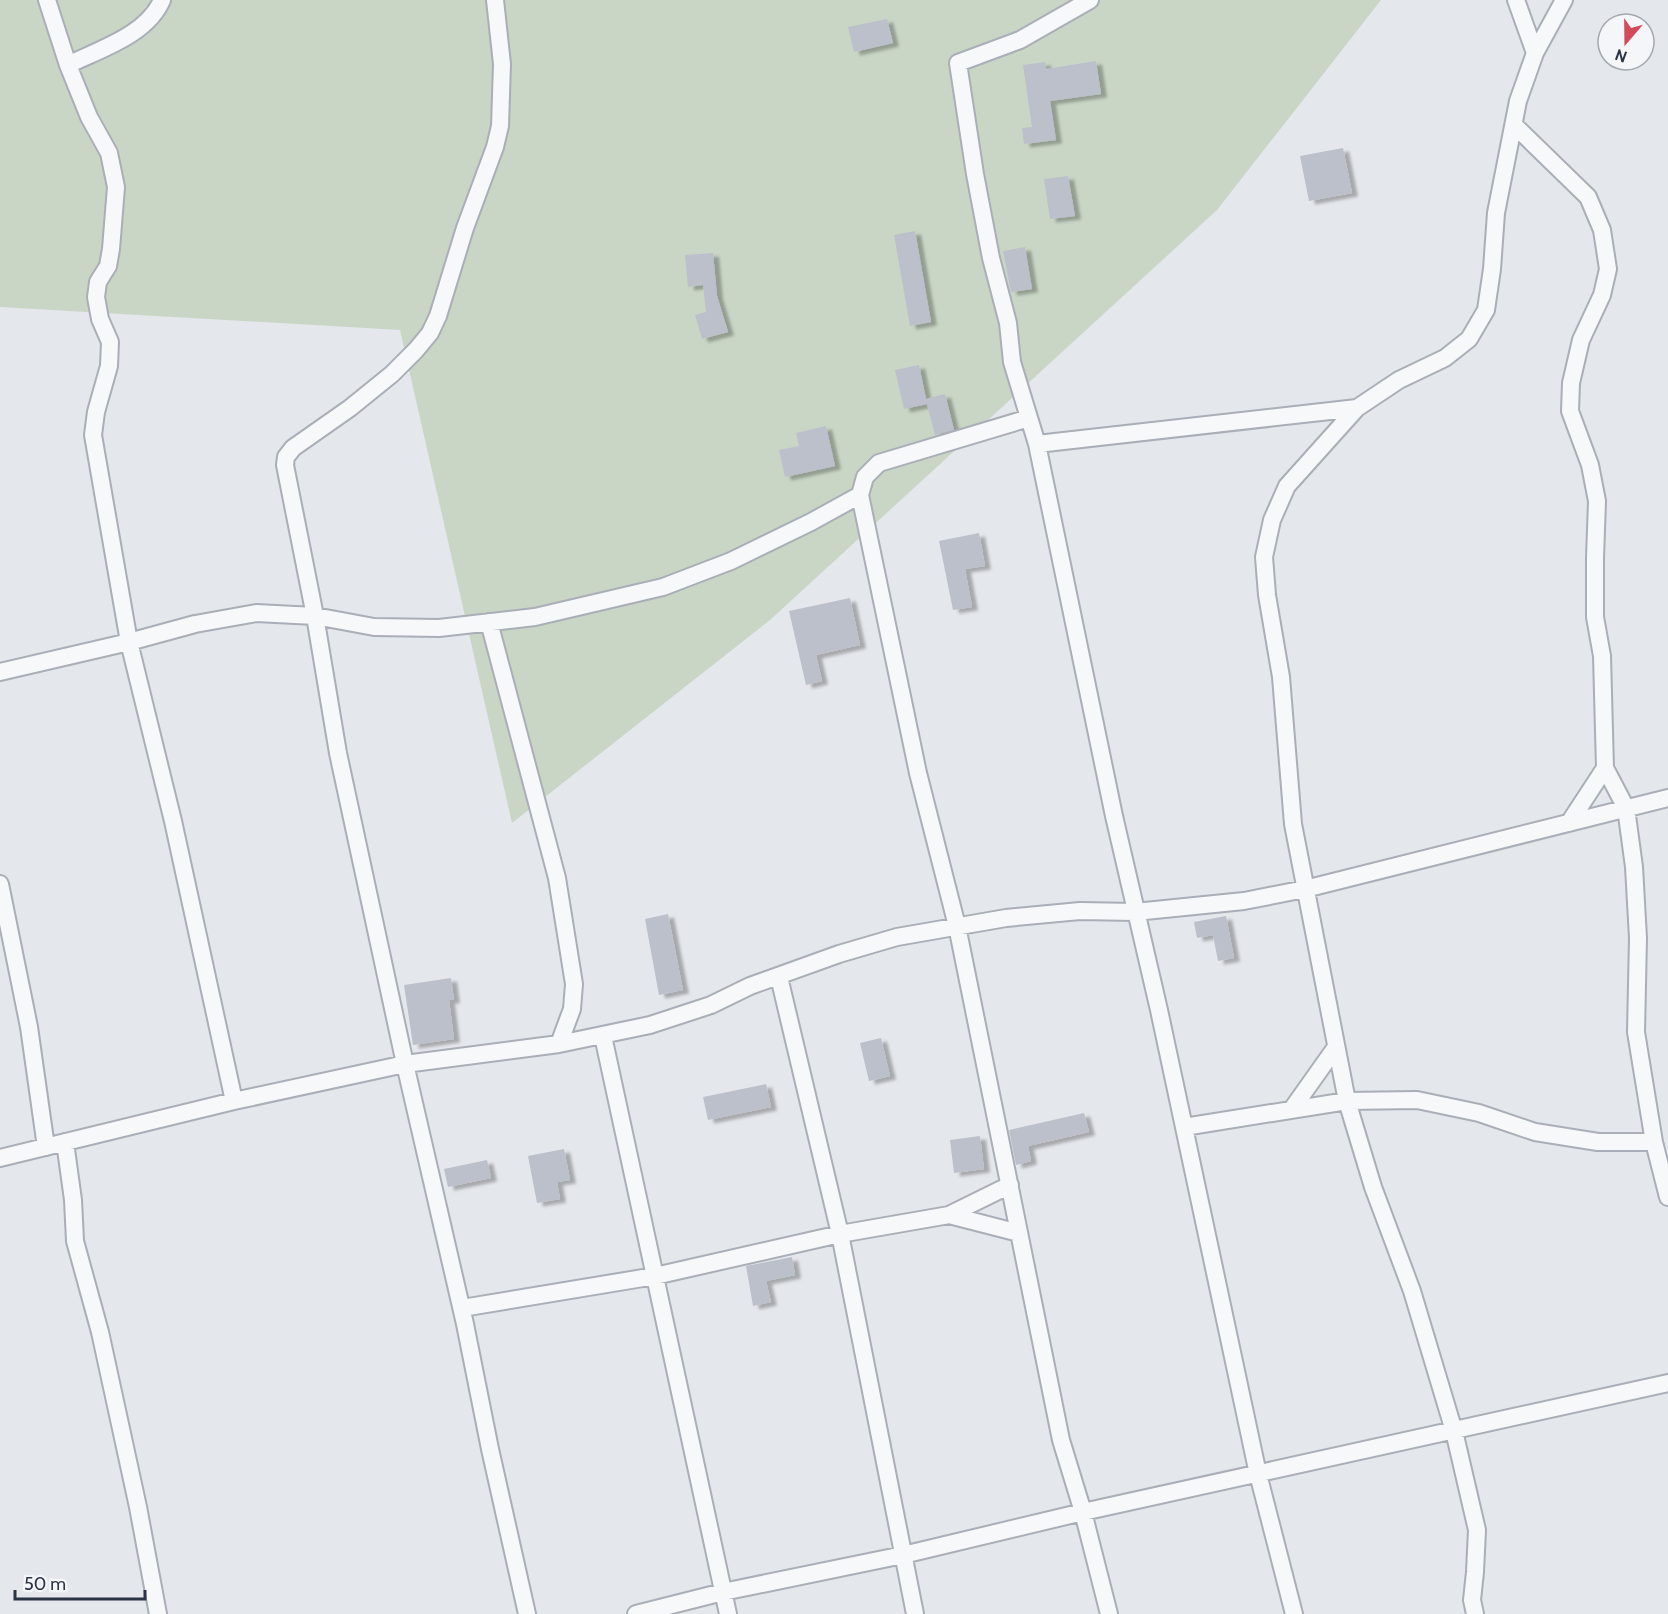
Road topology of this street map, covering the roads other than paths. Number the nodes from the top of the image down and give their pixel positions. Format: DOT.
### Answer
graph roads {
  1 [pos="47,0"];
  2 [pos="162,0"];
  3 [pos="495,0"];
  4 [pos="1090,0"];
  5 [pos="1516,0"];
  6 [pos="1564,0"];
  7 [pos="1535,54"];
  8 [pos="68,65"];
  9 [pos="1514,125"];
  10 [pos="1357,408"];
  11 [pos="1029,418"];
  12 [pos="1037,444"];
  13 [pos="860,495"];
  14 [pos="315,616"];
  15 [pos="489,622"];
  16 [pos="129,642"];
  17 [pos="0,672"];
  18 [pos="1605,768"];
  19 [pos="1668,798"];
  20 [pos="1626,808"];
  21 [pos="1569,823"];
  22 [pos="0,884"];
  23 [pos="1305,889"];
  24 [pos="1135,912"];
  25 [pos="957,926"];
  26 [pos="779,977"];
  27 [pos="603,1036"];
  28 [pos="559,1044"];
  29 [pos="1336,1047"];
  30 [pos="405,1064"];
  31 [pos="234,1101"];
  32 [pos="1347,1101"];
  33 [pos="1292,1109"];
  34 [pos="1184,1127"];
  35 [pos="65,1142"];
  36 [pos="1654,1142"];
  37 [pos="46,1147"];
  38 [pos="0,1158"];
  39 [pos="1010,1185"];
  40 [pos="1668,1197"];
  41 [pos="949,1215"];
  42 [pos="1019,1233"];
  43 [pos="840,1234"];
  44 [pos="655,1276"];
  45 [pos="462,1308"];
  46 [pos="1668,1383"];
  47 [pos="1454,1431"];
  48 [pos="1258,1474"];
  49 [pos="1083,1512"];
  50 [pos="903,1555"];
  51 [pos="723,1592"];
  52 [pos="158,1614"];
  53 [pos="528,1614"];
  54 [pos="636,1614"];
  55 [pos="728,1614"];
  56 [pos="915,1614"];
  57 [pos="1108,1614"];
  58 [pos="1294,1614"];
  59 [pos="1475,1614"];
  1 -- 8 [label="street"];
  2 -- 8 [label="street"];
  3 -- 14 [label="street"];
  4 -- 11 [label="street"];
  5 -- 7 [label="street"];
  6 -- 7 [label="street"];
  7 -- 9 [label="street"];
  8 -- 16 [label="street"];
  9 -- 10 [label="street"];
  9 -- 18 [label="street"];
  10 -- 12 [label="street"];
  10 -- 23 [label="street"];
  11 -- 12 [label="street"];
  11 -- 13 [label="street"];
  12 -- 24 [label="street"];
  13 -- 15 [label="street"];
  13 -- 25 [label="street"];
  14 -- 15 [label="street"];
  14 -- 16 [label="street"];
  14 -- 30 [label="street"];
  15 -- 28 [label="street"];
  16 -- 17 [label="street"];
  16 -- 31 [label="street"];
  18 -- 20 [label="street"];
  18 -- 21 [label="street"];
  19 -- 20 [label="street"];
  20 -- 21 [label="street"];
  20 -- 36 [label="street"];
  21 -- 23 [label="street"];
  22 -- 37 [label="street"];
  23 -- 24 [label="street"];
  23 -- 29 [label="street"];
  24 -- 25 [label="street"];
  24 -- 34 [label="street"];
  25 -- 26 [label="street"];
  25 -- 39 [label="street"];
  26 -- 27 [label="street"];
  26 -- 43 [label="street"];
  27 -- 28 [label="street"];
  27 -- 44 [label="street"];
  28 -- 30 [label="street"];
  29 -- 32 [label="street"];
  29 -- 33 [label="street"];
  30 -- 31 [label="street"];
  30 -- 45 [label="street"];
  31 -- 35 [label="street"];
  32 -- 33 [label="street"];
  32 -- 36 [label="street"];
  32 -- 47 [label="street"];
  33 -- 34 [label="street"];
  34 -- 48 [label="street"];
  35 -- 37 [label="street"];
  35 -- 52 [label="street"];
  36 -- 40 [label="street"];
  37 -- 38 [label="street"];
  39 -- 41 [label="street"];
  39 -- 42 [label="street"];
  41 -- 42 [label="street"];
  41 -- 43 [label="street"];
  42 -- 49 [label="street"];
  43 -- 44 [label="street"];
  43 -- 50 [label="street"];
  44 -- 45 [label="street"];
  44 -- 51 [label="street"];
  45 -- 53 [label="street"];
  46 -- 47 [label="street"];
  47 -- 48 [label="street"];
  47 -- 59 [label="street"];
  48 -- 49 [label="street"];
  48 -- 58 [label="street"];
  49 -- 50 [label="street"];
  49 -- 57 [label="street"];
  50 -- 51 [label="street"];
  50 -- 56 [label="street"];
  51 -- 54 [label="street"];
  51 -- 55 [label="street"];
}
